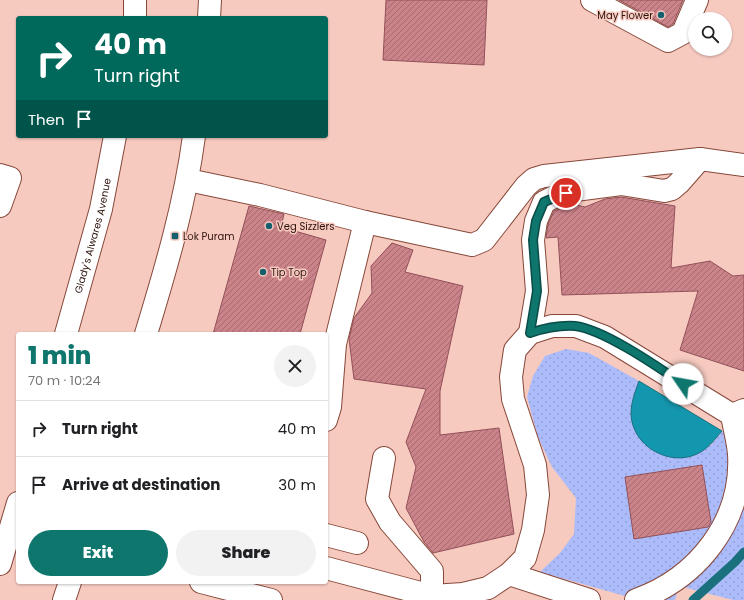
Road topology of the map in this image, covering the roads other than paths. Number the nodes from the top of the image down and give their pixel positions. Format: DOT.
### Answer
graph roads {
  1 [pos="135,0"];
  2 [pos="210,0"];
  3 [pos="592,0"];
  4 [pos="698,0"];
  5 [pos="135,16"];
  6 [pos="209,16"];
  7 [pos="115,138"];
  8 [pos="194,138"];
  9 [pos="700,159"];
  10 [pos="744,165"];
  11 [pos="0,175"];
  12 [pos="188,180"];
  13 [pos="0,206"];
  14 [pos="365,222"];
  15 [pos="67,332"];
  16 [pos="147,332"];
  17 [pos="530,333"];
  18 [pos="738,412"];
  19 [pos="328,414"];
  20 [pos="384,458"];
  21 [pos="16,510"];
  22 [pos="328,536"];
  23 [pos="358,543"];
  24 [pos="0,564"];
  25 [pos="328,569"];
  26 [pos="509,574"];
  27 [pos="69,584"];
  28 [pos="209,584"];
  29 [pos="432,596"];
  30 [pos="64,600"];
  31 [pos="271,600"];
  32 [pos="588,600"];
  33 [pos="636,600"];
  1 -- 5 [label="street"];
  2 -- 6 [label="street"];
  3 -- 4 [label="street"];
  7 -- 15 [label="street, Glady's Alwares Avenue"];
  8 -- 12 [label="street"];
  9 -- 10 [label="street"];
  9 -- 14 [label="street"];
  9 -- 17 [label="street"];
  11 -- 13 [label="street"];
  12 -- 14 [label="street"];
  12 -- 16 [label="street"];
  14 -- 19 [label="street"];
  17 -- 18 [label="street"];
  17 -- 26 [label="street"];
  18 -- 33 [label="street"];
  20 -- 29 [label="street"];
  21 -- 24 [label="street"];
  22 -- 23 [label="street"];
  25 -- 29 [label="street"];
  26 -- 29 [label="street"];
  26 -- 32 [label="street"];
  27 -- 30 [label="street"];
  28 -- 31 [label="street"];
}
